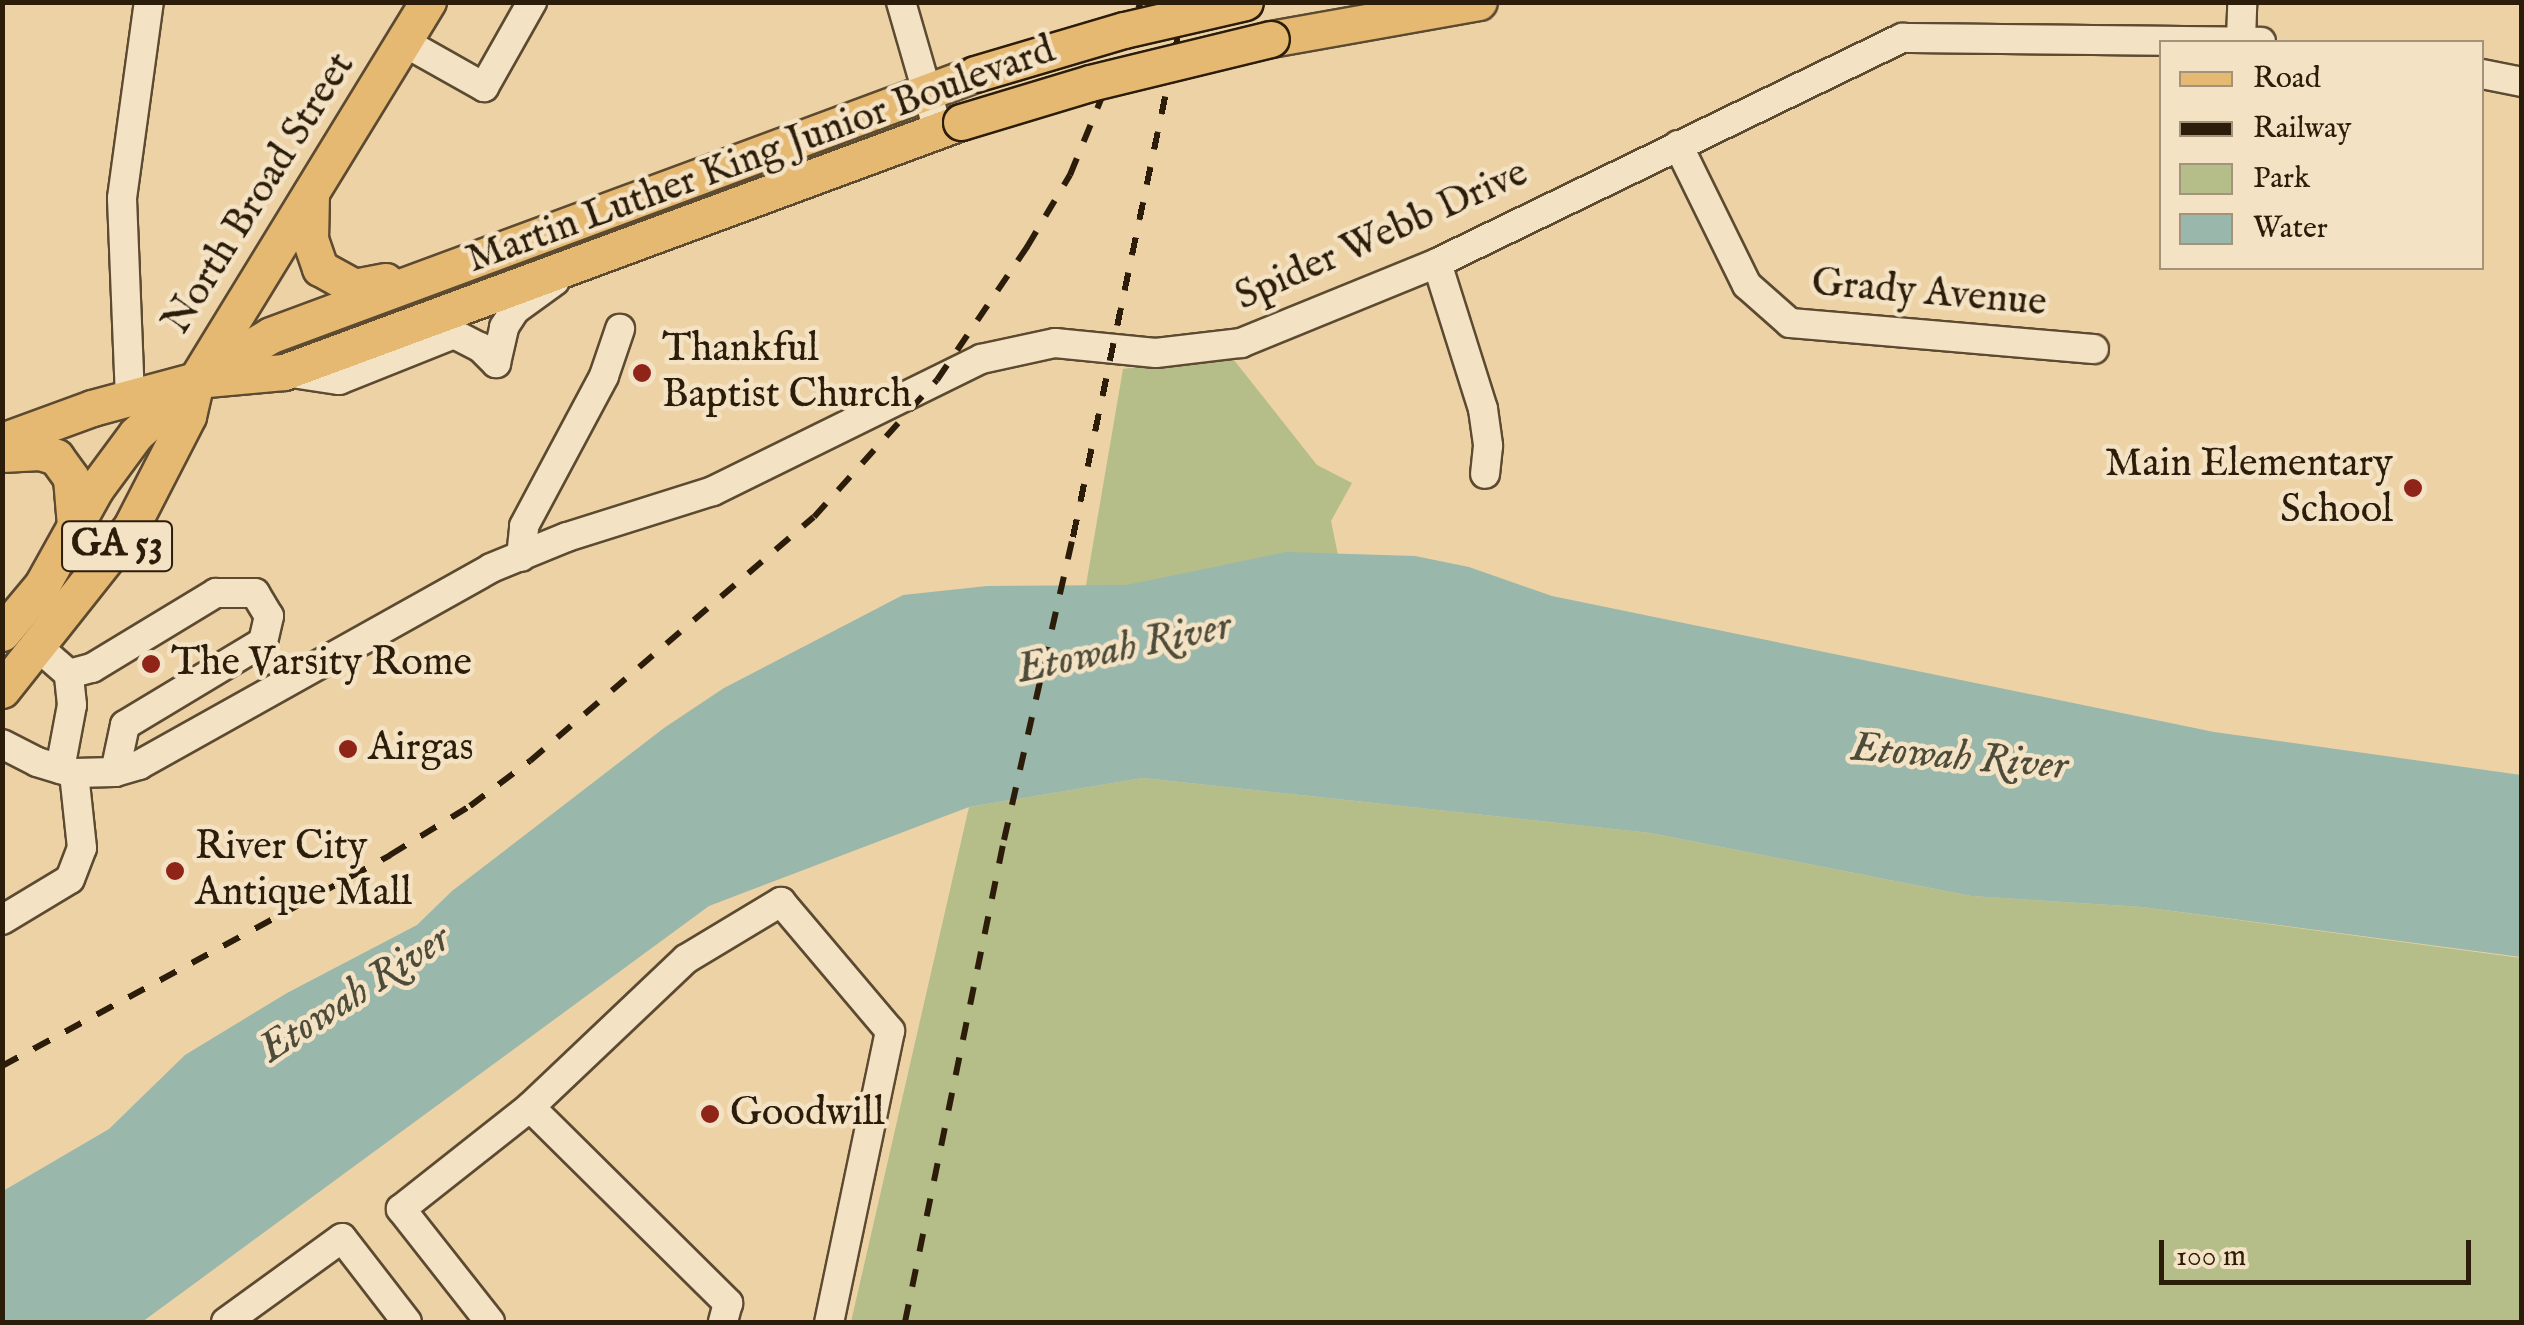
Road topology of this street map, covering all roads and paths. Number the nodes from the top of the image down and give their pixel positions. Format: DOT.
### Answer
graph roads {
  1 [pos="149,2"];
  2 [pos="428,2"];
  3 [pos="532,2"];
  4 [pos="901,2"];
  5 [pos="1245,2"];
  6 [pos="1479,2"];
  7 [pos="2242,2"];
  8 [pos="2159,40"];
  9 [pos="2251,40"];
  10 [pos="404,42"];
  11 [pos="2484,74"];
  12 [pos="2522,82"];
  13 [pos="927,90"];
  14 [pos="949,126"];
  15 [pos="1678,146"];
  16 [pos="311,193"];
  17 [pos="614,209"];
  18 [pos="1437,263"];
  19 [pos="576,268"];
  20 [pos="620,329"];
  21 [pos="2094,349"];
  22 [pos="284,372"];
  23 [pos="196,380"];
  24 [pos="130,398"];
  25 [pos="2,441"];
  26 [pos="2,454"];
  27 [pos="1485,474"];
  28 [pos="75,526"];
  29 [pos="522,557"];
  30 [pos="2,632"];
  31 [pos="38,646"];
  32 [pos="69,674"];
  33 [pos="2,690"];
  34 [pos="2,744"];
  35 [pos="67,771"];
  36 [pos="116,772"];
  37 [pos="2,920"];
  38 [pos="530,1106"];
  39 [pos="226,1322"];
  40 [pos="407,1322"];
  41 [pos="490,1322"];
  42 [pos="722,1322"];
  43 [pos="829,1322"];
  1 -- 24 [label="street"];
  2 -- 10 [label="main road, North Broad Street / GA 53"];
  3 -- 10 [label="street"];
  4 -- 13 [label="street"];
  5 -- 13 [label="main road, Martin Luther King Junior Boulevard, bridge"];
  6 -- 14 [label="main road, Martin Luther King Junior Boulevard, bridge"];
  7 -- 9 [label="street"];
  8 -- 15 [label="street, Spider Webb Drive"];
  10 -- 16 [label="main road, North Broad Street / GA 53"];
  11 -- 12 [label="street"];
  13 -- 14 [label="street"];
  13 -- 17 [label="main road, Martin Luther King Junior Boulevard"];
  14 -- 19 [label="main road, Martin Luther King Junior Boulevard"];
  15 -- 18 [label="street, Spider Webb Drive"];
  15 -- 21 [label="street, Grady Avenue"];
  16 -- 17 [label="main road"];
  16 -- 23 [label="main road, North Broad Street / GA 53"];
  17 -- 23 [label="main road, Martin Luther King Junior Boulevard"];
  18 -- 27 [label="street"];
  18 -- 29 [label="street, Spider Webb Drive"];
  19 -- 22 [label="main road, Martin Luther King Junior Boulevard"];
  19 -- 22 [label="street"];
  20 -- 29 [label="street"];
  22 -- 23 [label="main road, Martin Luther King Junior Boulevard"];
  23 -- 24 [label="main road"];
  23 -- 28 [label="main road, Martin Luther King Junior Boulevard / GA 53"];
  23 -- 31 [label="main road, GA 53"];
  24 -- 25 [label="main road"];
  26 -- 28 [label="main road"];
  28 -- 30 [label="main road, Martin Luther King Junior Boulevard / GA 53"];
  29 -- 36 [label="street, Spider Webb Drive"];
  31 -- 32 [label="street"];
  31 -- 33 [label="main road, GA 53"];
  32 -- 35 [label="street"];
  32 -- 36 [label="street"];
  34 -- 35 [label="street, Spider Webb Drive"];
  35 -- 36 [label="street, Spider Webb Drive"];
  35 -- 37 [label="street"];
  38 -- 41 [label="street"];
  38 -- 42 [label="street"];
  38 -- 43 [label="street"];
  39 -- 40 [label="street"];
}
